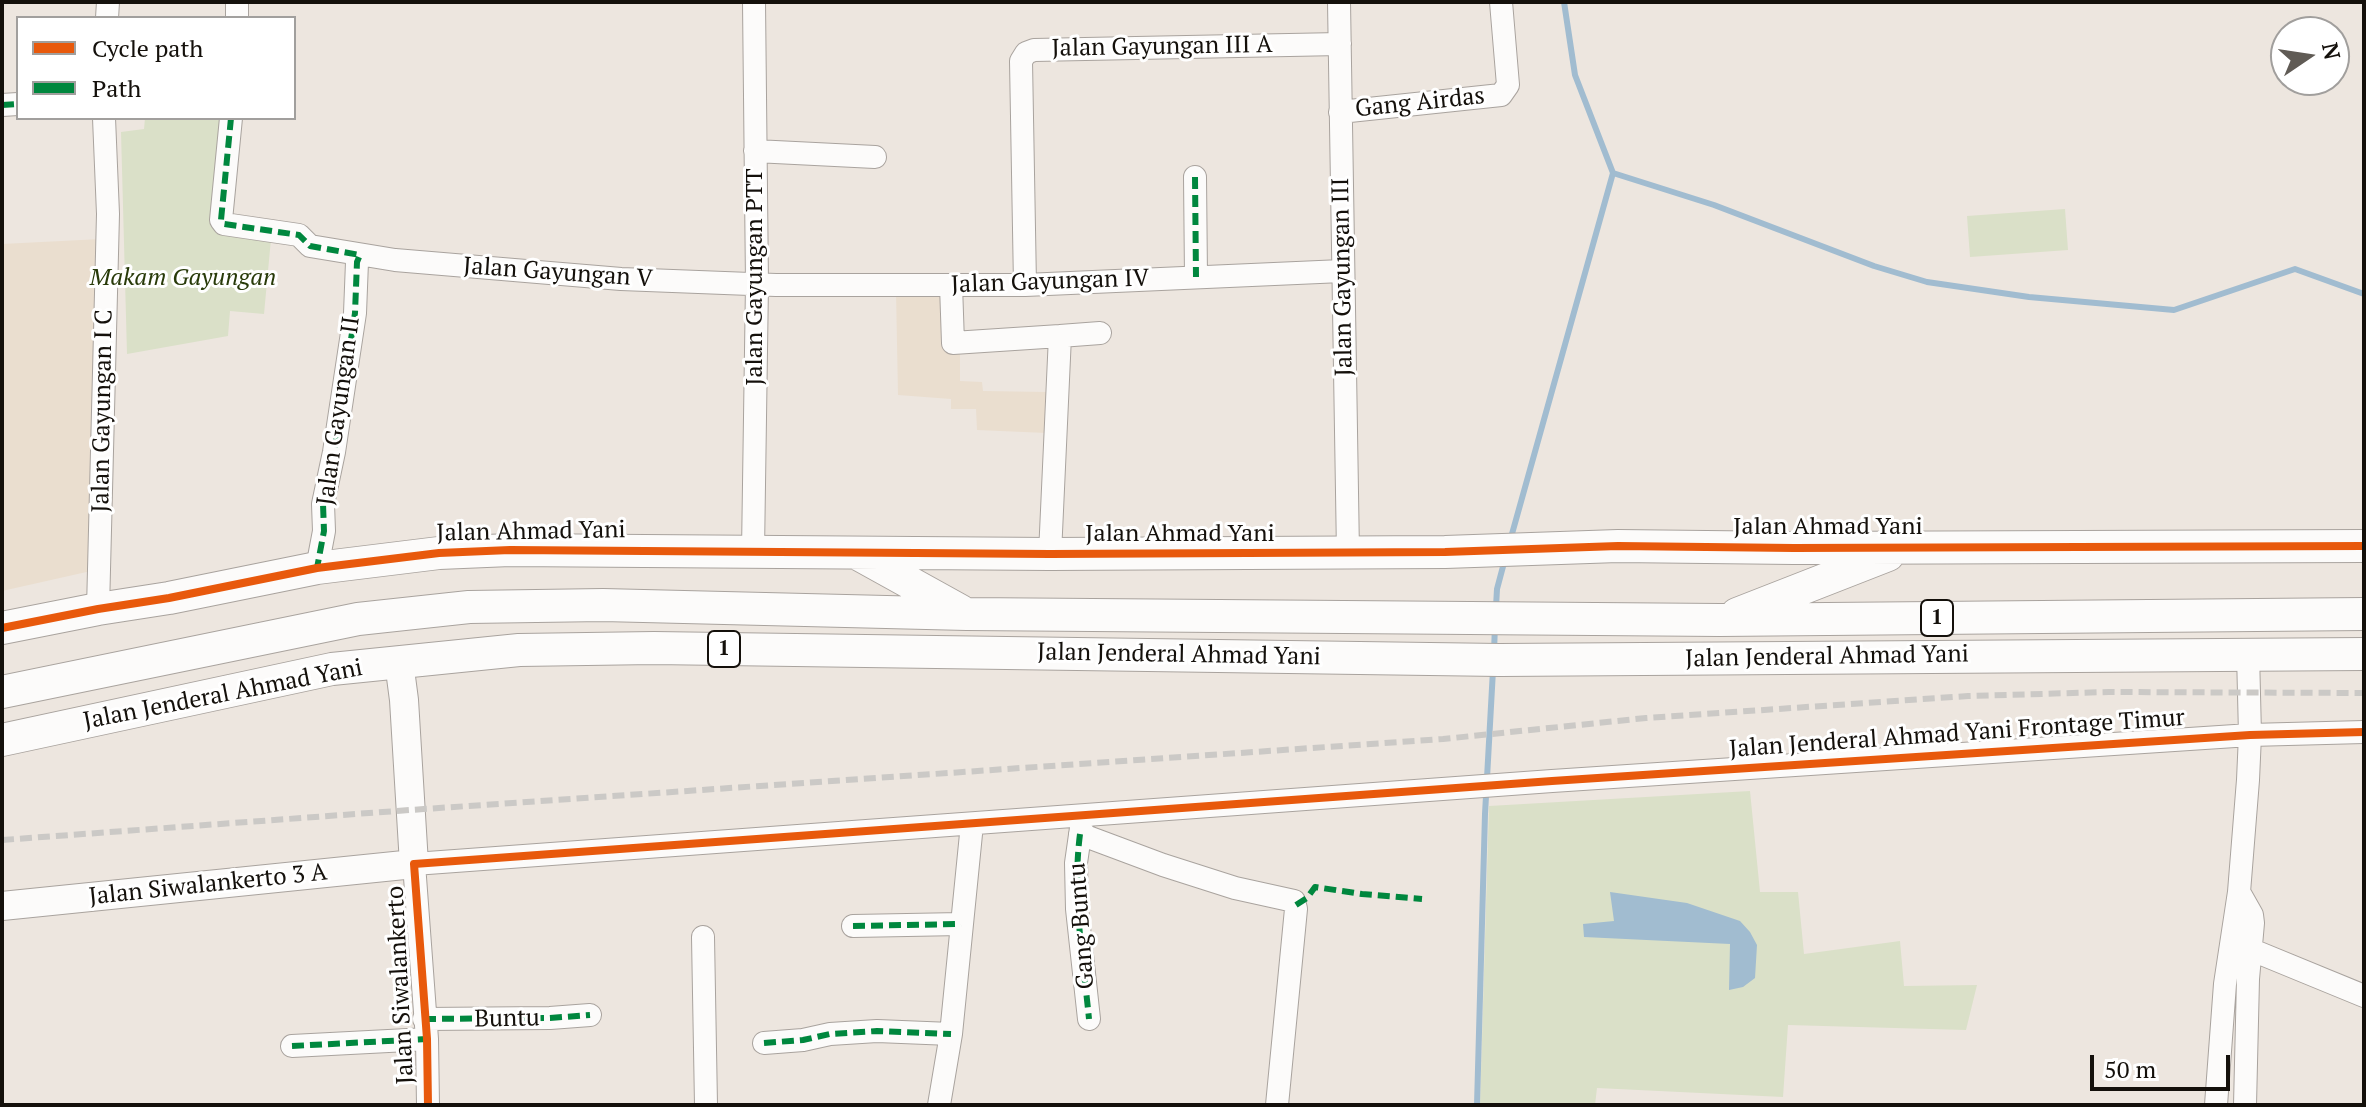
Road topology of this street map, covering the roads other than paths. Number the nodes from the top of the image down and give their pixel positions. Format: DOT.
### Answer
graph roads {
  1 [pos="754,2"];
  2 [pos="1339,2"];
  3 [pos="1501,2"];
  4 [pos="1340,44"];
  5 [pos="1340,112"];
  6 [pos="104,120"];
  7 [pos="231,120"];
  8 [pos="755,151"];
  9 [pos="875,157"];
  10 [pos="1195,177"];
  11 [pos="360,255"];
  12 [pos="1342,271"];
  13 [pos="1196,277"];
  14 [pos="757,284"];
  15 [pos="951,285"];
  16 [pos="1025,285"];
  17 [pos="1100,333"];
  18 [pos="1060,336"];
  19 [pos="2364,546"];
  20 [pos="1908,548"];
  21 [pos="753,551"];
  22 [pos="855,553"];
  23 [pos="1348,553"];
  24 [pos="1050,554"];
  25 [pos="317,568"];
  26 [pos="98,609"];
  27 [pos="967,614"];
  28 [pos="2364,614"];
  29 [pos="1720,620"];
  30 [pos="2,628"];
  31 [pos="2248,653"];
  32 [pos="2364,654"];
  33 [pos="399,662"];
  34 [pos="2,692"];
  35 [pos="2364,732"];
  36 [pos="2250,735"];
  37 [pos="2,740"];
  38 [pos="972,824"];
  39 [pos="1081,825"];
  40 [pos="414,864"];
  41 [pos="2239,892"];
  42 [pos="2,906"];
  43 [pos="961,924"];
  44 [pos="853,926"];
  45 [pos="703,937"];
  46 [pos="2252,950"];
  47 [pos="2364,996"];
  48 [pos="590,1015"];
  49 [pos="1089,1019"];
  50 [pos="426,1029"];
  51 [pos="951,1034"];
  52 [pos="764,1043"];
  53 [pos="292,1046"];
  54 [pos="428,1105"];
  55 [pos="706,1105"];
  56 [pos="939,1105"];
  57 [pos="1277,1105"];
  58 [pos="2216,1105"];
  59 [pos="2245,1105"];
  1 -- 8 [label="street, Jalan Gayungan PTT"];
  2 -- 4 [label="street, Jalan Gayungan III"];
  3 -- 5 [label="street, Gang Airdas"];
  4 -- 5 [label="street, Jalan Gayungan III"];
  4 -- 16 [label="street, Jalan Gayungan III A"];
  5 -- 12 [label="street, Jalan Gayungan III"];
  6 -- 26 [label="street, Jalan Gayungan I C"];
  7 -- 11 [label="street, Jalan Gayungan V"];
  8 -- 9 [label="street"];
  8 -- 14 [label="street, Jalan Gayungan PTT"];
  10 -- 13 [label="street"];
  11 -- 14 [label="street, Jalan Gayungan V"];
  11 -- 25 [label="street, Jalan Gayungan II"];
  12 -- 13 [label="street, Jalan Gayungan IV"];
  12 -- 23 [label="street, Jalan Gayungan III"];
  13 -- 16 [label="street, Jalan Gayungan IV"];
  14 -- 15 [label="street, Jalan Gayungan IV"];
  14 -- 21 [label="street, Jalan Gayungan PTT"];
  15 -- 16 [label="street, Jalan Gayungan IV"];
  15 -- 18 [label="street"];
  17 -- 18 [label="street"];
  18 -- 24 [label="street"];
  19 -- 20 [label="highway, Jalan Ahmad Yani"];
  20 -- 23 [label="highway, Jalan Ahmad Yani"];
  20 -- 29 [label="highway"];
  21 -- 22 [label="highway, Jalan Ahmad Yani"];
  21 -- 25 [label="highway, Jalan Ahmad Yani"];
  22 -- 24 [label="highway, Jalan Ahmad Yani"];
  22 -- 27 [label="highway"];
  23 -- 24 [label="highway, Jalan Ahmad Yani"];
  25 -- 26 [label="highway, Jalan Ahmad Yani"];
  26 -- 30 [label="highway, Jalan Ahmad Yani"];
  27 -- 29 [label="highway, Jalan Jenderal Ahmad Yani / 1"];
  27 -- 34 [label="highway, Jalan Jenderal Ahmad Yani / 1"];
  28 -- 29 [label="highway, Jalan Jenderal Ahmad Yani / 1"];
  31 -- 32 [label="highway, Jalan Jenderal Ahmad Yani / 1"];
  31 -- 33 [label="highway, Jalan Jenderal Ahmad Yani / 1"];
  31 -- 36 [label="street"];
  33 -- 37 [label="highway, Jalan Jenderal Ahmad Yani / 1"];
  33 -- 40 [label="main road"];
  35 -- 36 [label="street, Jalan Jenderal Ahmad Yani Frontage Timur"];
  36 -- 39 [label="street, Jalan Jenderal Ahmad Yani Frontage Timur"];
  36 -- 41 [label="street"];
  38 -- 39 [label="street, Jalan Jenderal Ahmad Yani Frontage Timur"];
  38 -- 40 [label="street, Jalan Jenderal Ahmad Yani Frontage Timur"];
  38 -- 43 [label="street"];
  39 -- 49 [label="street, Gang Buntu"];
  39 -- 57 [label="street"];
  40 -- 42 [label="main road, Jalan Siwalankerto 3 A"];
  40 -- 50 [label="street, Jalan Siwalankerto"];
  41 -- 46 [label="street"];
  41 -- 58 [label="street"];
  43 -- 44 [label="street"];
  43 -- 51 [label="street"];
  45 -- 55 [label="street"];
  46 -- 47 [label="street"];
  46 -- 59 [label="street"];
  48 -- 50 [label="street, Buntu"];
  50 -- 53 [label="street, Buntu"];
  50 -- 54 [label="street, Jalan Siwalankerto"];
  51 -- 52 [label="street"];
  51 -- 56 [label="street"];
}
